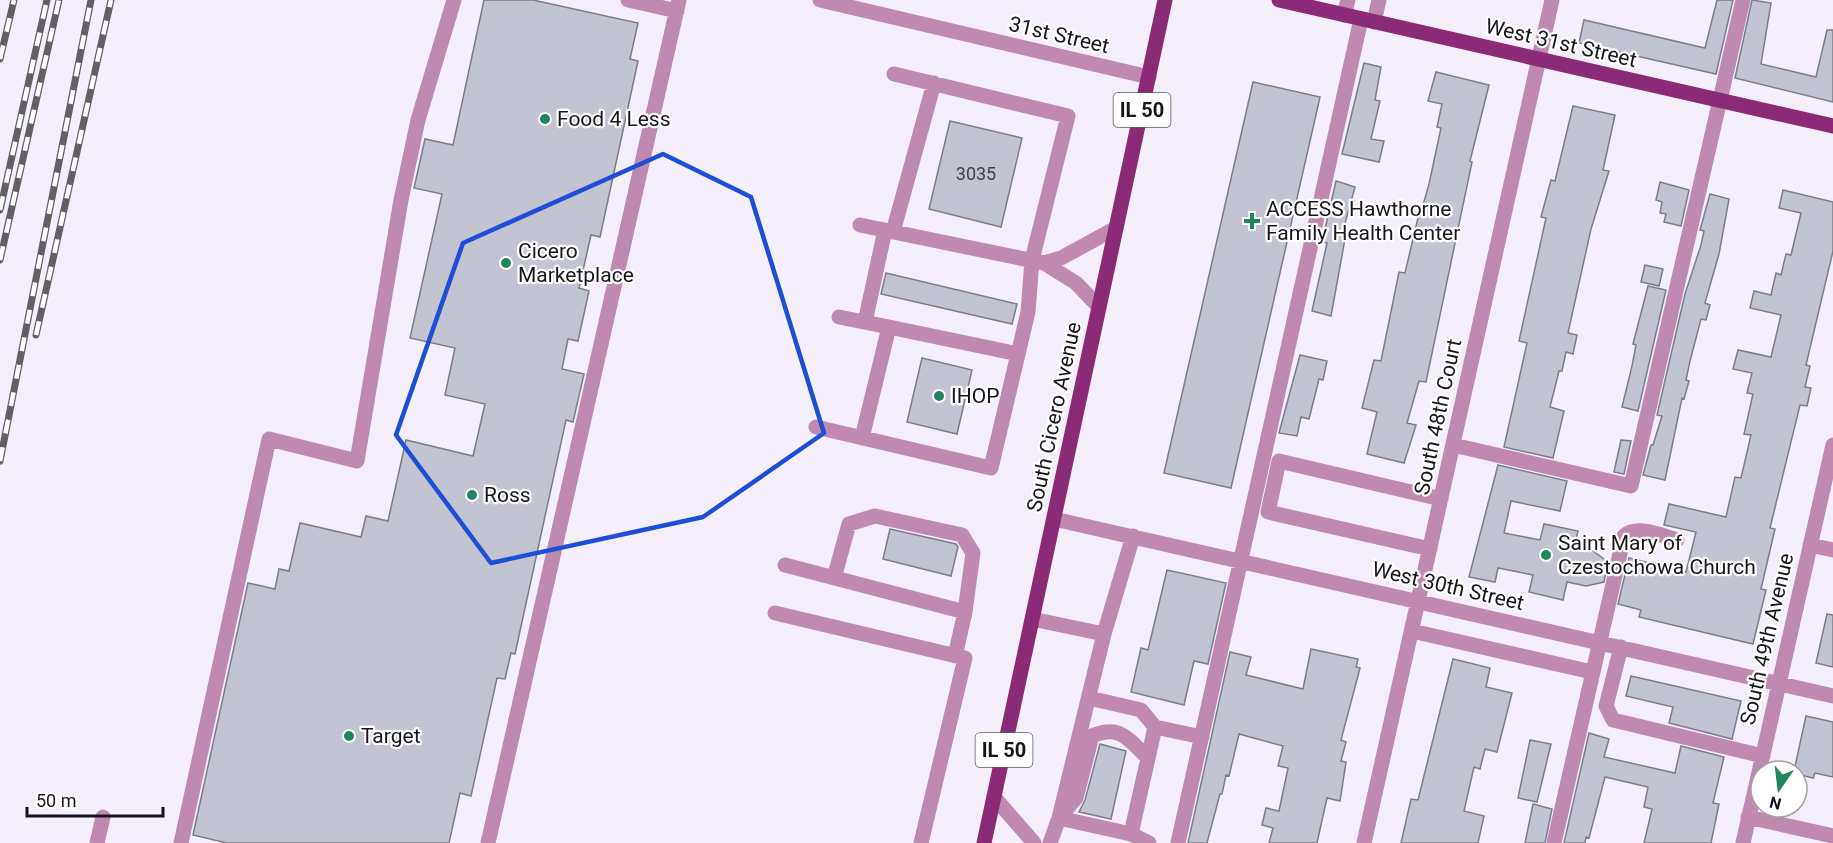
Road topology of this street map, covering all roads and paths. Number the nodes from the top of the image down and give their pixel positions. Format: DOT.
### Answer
graph roads {
  1 [pos="454,0"];
  2 [pos="628,0"];
  3 [pos="820,0"];
  4 [pos="1165,0"];
  5 [pos="1283,0"];
  6 [pos="1379,0"];
  7 [pos="1552,0"];
  8 [pos="1743,0"];
  9 [pos="678,6"];
  10 [pos="1346,7"];
  11 [pos="1368,20"];
  12 [pos="1538,59"];
  13 [pos="894,74"];
  14 [pos="1149,77"];
  15 [pos="934,83"];
  16 [pos="1720,100"];
  17 [pos="1833,126"];
  18 [pos="860,225"];
  19 [pos="1116,228"];
  20 [pos="889,231"];
  21 [pos="1038,261"];
  22 [pos="1099,307"];
  23 [pos="839,317"];
  24 [pos="866,322"];
  25 [pos="889,327"];
  26 [pos="1018,354"];
  27 [pos="816,427"];
  28 [pos="862,438"];
  29 [pos="1453,445"];
  30 [pos="1833,445"];
  31 [pos="1264,490"];
  32 [pos="1441,499"];
  33 [pos="1054,519"];
  34 [pos="1132,536"];
  35 [pos="1677,540"];
  36 [pos="1810,545"];
  37 [pos="1430,549"];
  38 [pos="1833,550"];
  39 [pos="1241,560"];
  40 [pos="785,565"];
  41 [pos="834,578"];
  42 [pos="1419,601"];
  43 [pos="965,612"];
  44 [pos="775,614"];
  45 [pos="1032,619"];
  46 [pos="1412,631"];
  47 [pos="1104,634"];
  48 [pos="1599,642"];
  49 [pos="1621,647"];
  50 [pos="955,656"];
  51 [pos="1592,672"];
  52 [pos="1779,684"];
  53 [pos="1833,696"];
  54 [pos="1089,698"];
  55 [pos="1155,727"];
  56 [pos="1202,737"];
  57 [pos="1763,756"];
  58 [pos="1148,758"];
  59 [pos="994,797"];
  60 [pos="1748,817"];
  61 [pos="103,818"];
  62 [pos="1059,818"];
  63 [pos="1131,834"];
  64 [pos="1833,836"];
  65 [pos="97,843"];
  66 [pos="181,843"];
  67 [pos="488,843"];
  68 [pos="921,843"];
  69 [pos="984,843"];
  70 [pos="1034,843"];
  71 [pos="1050,843"];
  72 [pos="1149,843"];
  73 [pos="1178,843"];
  74 [pos="1364,843"];
  75 [pos="1554,843"];
  76 [pos="1743,843"];
  1 -- 66 [label="street"];
  2 -- 9 [label="street"];
  3 -- 14 [label="street, 31st Street"];
  4 -- 14 [label="main road, South Cicero Avenue / IL 50"];
  5 -- 10 [label="main road, West 31st Street"];
  6 -- 11 [label="street"];
  7 -- 12 [label="street, South 48th Court"];
  8 -- 16 [label="street"];
  9 -- 67 [label="street"];
  10 -- 11 [label="main road, West 31st Street"];
  11 -- 12 [label="main road, West 31st Street"];
  11 -- 31 [label="street"];
  12 -- 16 [label="main road, West 31st Street"];
  12 -- 29 [label="street, South 48th Court"];
  13 -- 15 [label="street"];
  14 -- 19 [label="main road, South Cicero Avenue / IL 50"];
  15 -- 20 [label="street"];
  15 -- 21 [label="street"];
  16 -- 17 [label="main road, West 31st Street"];
  16 -- 29 [label="street"];
  18 -- 20 [label="street"];
  19 -- 21 [label="street"];
  19 -- 22 [label="main road, South Cicero Avenue / IL 50"];
  20 -- 21 [label="street"];
  20 -- 24 [label="street"];
  21 -- 22 [label="street"];
  21 -- 26 [label="street"];
  22 -- 33 [label="main road, South Cicero Avenue / IL 50"];
  23 -- 24 [label="street"];
  24 -- 25 [label="street"];
  25 -- 26 [label="street"];
  25 -- 28 [label="street"];
  26 -- 28 [label="street"];
  27 -- 28 [label="street"];
  29 -- 32 [label="street, South 48th Court"];
  30 -- 36 [label="street, South 49th Avenue"];
  31 -- 32 [label="street"];
  31 -- 37 [label="street"];
  31 -- 39 [label="street"];
  32 -- 37 [label="street, South 48th Court"];
  33 -- 34 [label="street, West 30th Street"];
  33 -- 45 [label="main road, South Cicero Avenue / IL 50"];
  34 -- 39 [label="street, West 30th Street"];
  34 -- 47 [label="street"];
  35 -- 48 [label="street"];
  36 -- 38 [label="street"];
  36 -- 52 [label="street, South 49th Avenue"];
  37 -- 42 [label="street, South 48th Court"];
  39 -- 42 [label="street, West 30th Street"];
  39 -- 56 [label="street"];
  40 -- 41 [label="street"];
  41 -- 43 [label="street"];
  41 -- 43 [label="street"];
  42 -- 46 [label="street, South 48th Court"];
  42 -- 48 [label="street, West 30th Street"];
  43 -- 50 [label="street"];
  44 -- 50 [label="street"];
  45 -- 47 [label="street"];
  45 -- 59 [label="main road, South Cicero Avenue / IL 50"];
  46 -- 51 [label="street"];
  46 -- 74 [label="street, South 48th Court"];
  47 -- 54 [label="street"];
  48 -- 49 [label="street, West 30th Street"];
  48 -- 51 [label="street"];
  49 -- 52 [label="street, West 30th Street"];
  49 -- 57 [label="street"];
  50 -- 68 [label="street"];
  51 -- 75 [label="street"];
  52 -- 53 [label="street, West 30th Street"];
  52 -- 57 [label="street, South 49th Avenue"];
  54 -- 55 [label="street"];
  54 -- 62 [label="street"];
  55 -- 56 [label="street"];
  55 -- 58 [label="street"];
  56 -- 73 [label="street"];
  57 -- 60 [label="street, South 49th Avenue"];
  58 -- 62 [label="street"];
  58 -- 63 [label="street"];
  59 -- 69 [label="main road, South Cicero Avenue / IL 50"];
  59 -- 70 [label="street"];
  60 -- 64 [label="street"];
  60 -- 76 [label="street, South 49th Avenue"];
  61 -- 65 [label="street"];
  62 -- 63 [label="street"];
  62 -- 71 [label="street"];
  63 -- 72 [label="street"];
}
